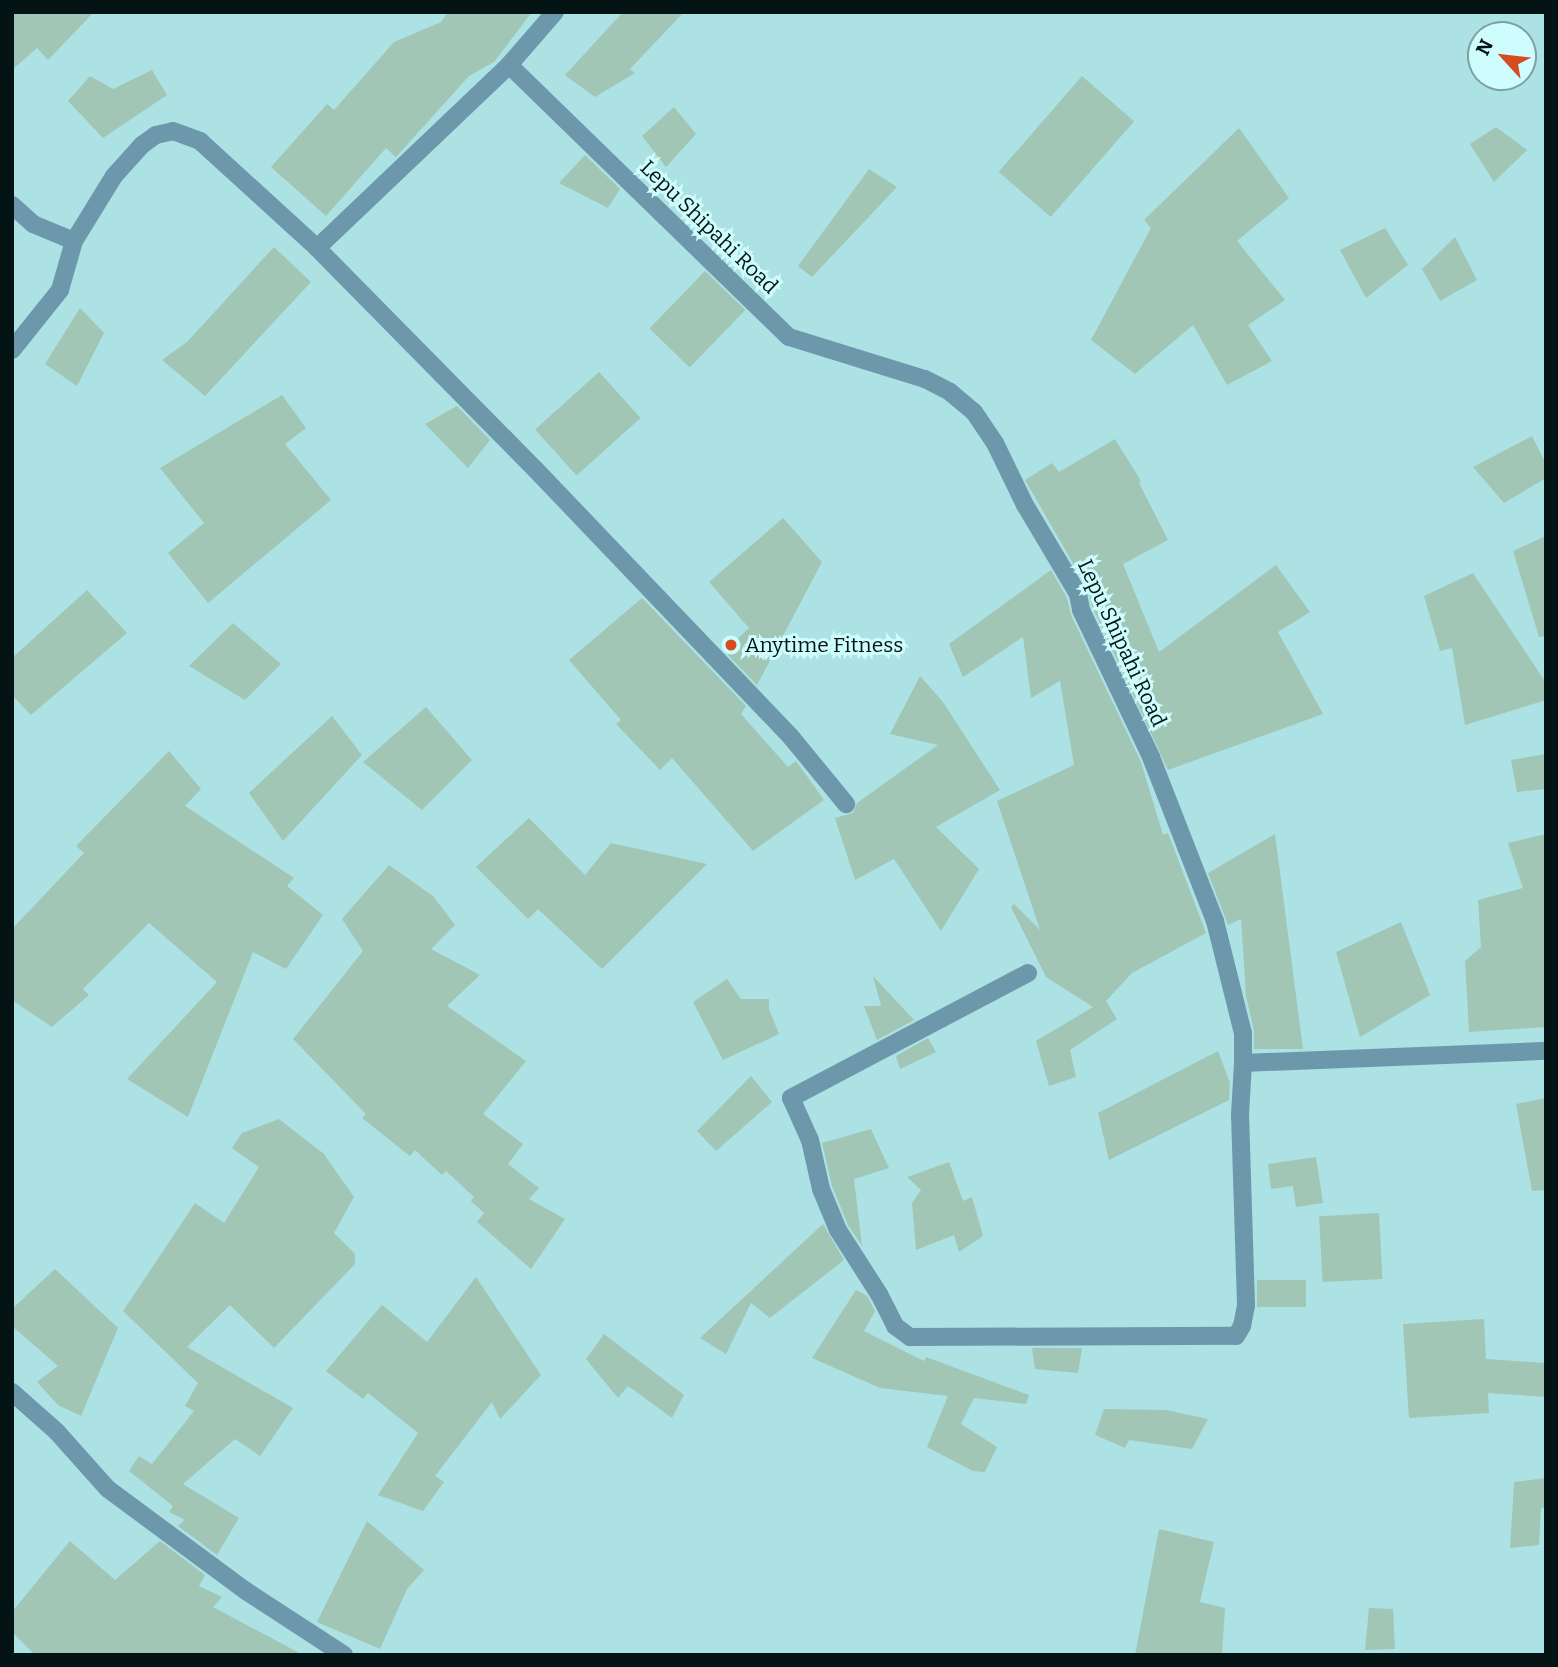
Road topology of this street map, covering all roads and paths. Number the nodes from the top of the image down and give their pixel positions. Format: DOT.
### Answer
graph roads {
  1 [pos="555,12"];
  2 [pos="509,65"];
  3 [pos="12,205"];
  4 [pos="75,241"];
  5 [pos="317,248"];
  6 [pos="12,350"];
  7 [pos="846,804"];
  8 [pos="1028,973"];
  9 [pos="1546,1051"];
  10 [pos="1243,1063"];
  11 [pos="12,1392"];
  12 [pos="345,1655"];
  1 -- 2 [label="street"];
  2 -- 5 [label="street"];
  2 -- 10 [label="street, Lepu Shipahi Road"];
  3 -- 4 [label="street"];
  4 -- 5 [label="street"];
  4 -- 6 [label="street"];
  5 -- 7 [label="street"];
  8 -- 10 [label="street, Lepu Shipahi Road"];
  9 -- 10 [label="street"];
  11 -- 12 [label="street"];
}
